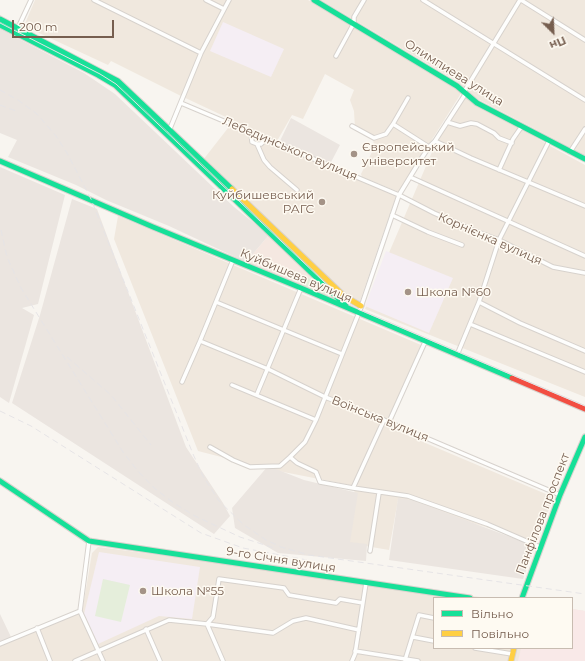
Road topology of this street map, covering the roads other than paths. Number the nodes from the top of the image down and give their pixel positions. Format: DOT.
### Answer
graph roads {
  1 [pos="31,0"];
  2 [pos="94,0"];
  3 [pos="206,0"];
  4 [pos="229,0"];
  5 [pos="314,0"];
  6 [pos="364,0"];
  7 [pos="423,0"];
  8 [pos="520,0"];
  9 [pos="224,9"];
  10 [pos="0,19"];
  11 [pos="354,23"];
  12 [pos="0,25"];
  13 [pos="16,31"];
  14 [pos="585,40"];
  15 [pos="493,43"];
  16 [pos="202,53"];
  17 [pos="336,56"];
  18 [pos="465,92"];
  19 [pos="408,98"];
  20 [pos="585,100"];
  21 [pos="181,103"];
  22 [pos="448,122"];
  23 [pos="392,124"];
  24 [pos="352,126"];
  25 [pos="522,126"];
  26 [pos="585,129"];
  27 [pos="168,132"];
  28 [pos="252,133"];
  29 [pos="266,139"];
  30 [pos="435,141"];
  31 [pos="549,141"];
  32 [pos="512,143"];
  33 [pos="257,144"];
  34 [pos="429,147"];
  35 [pos="570,152"];
  36 [pos="585,159"];
  37 [pos="0,161"];
  38 [pos="499,170"];
  39 [pos="410,177"];
  40 [pos="528,183"];
  41 [pos="232,189"];
  42 [pos="297,190"];
  43 [pos="399,195"];
  44 [pos="232,197"];
  45 [pos="585,206"];
  46 [pos="392,215"];
  47 [pos="509,220"];
  48 [pos="499,240"];
  49 [pos="462,245"];
  50 [pos="585,256"];
  51 [pos="233,260"];
  52 [pos="585,274"];
  53 [pos="301,288"];
  54 [pos="216,302"];
  55 [pos="479,302"];
  56 [pos="361,306"];
  57 [pos="350,310"];
  58 [pos="358,313"];
  59 [pos="470,324"];
  60 [pos="284,330"];
  61 [pos="200,341"];
  62 [pos="425,342"];
  63 [pos="585,350"];
  64 [pos="342,354"];
  65 [pos="457,355"];
  66 [pos="268,369"];
  67 [pos="585,372"];
  68 [pos="182,382"];
  69 [pos="232,384"];
  70 [pos="257,394"];
  71 [pos="325,397"];
  72 [pos="585,409"];
  73 [pos="316,420"];
  74 [pos="384,420"];
  75 [pos="389,422"];
  76 [pos="585,437"];
  77 [pos="210,447"];
  78 [pos="290,457"];
  79 [pos="0,481"];
  80 [pos="353,488"];
  81 [pos="379,493"];
  82 [pos="560,495"];
  83 [pos="89,541"];
  84 [pos="540,547"];
  85 [pos="370,551"];
  86 [pos="366,583"];
  87 [pos="463,597"];
  88 [pos="522,597"];
  89 [pos="363,603"];
  90 [pos="80,611"];
  91 [pos="433,618"];
  92 [pos="208,624"];
  93 [pos="37,628"];
  94 [pos="146,630"];
  95 [pos="359,630"];
  96 [pos="413,637"];
  97 [pos="433,641"];
  98 [pos="0,644"];
  99 [pos="481,649"];
  100 [pos="514,649"];
  101 [pos="99,650"];
  102 [pos="355,651"];
  103 [pos="512,654"];
  104 [pos="405,660"];
  105 [pos="50,661"];
  106 [pos="75,661"];
  107 [pos="103,661"];
  108 [pos="160,661"];
  109 [pos="223,661"];
  110 [pos="352,661"];
  111 [pos="418,661"];
  112 [pos="511,661"];
  1 -- 13 [label="street"];
  2 -- 16 [label="street"];
  3 -- 9 [label="street"];
  4 -- 9 [label="street"];
  5 -- 11 [label="street, Олимпиева улица"];
  6 -- 11 [label="street"];
  7 -- 15 [label="street"];
  8 -- 14 [label="street"];
  8 -- 15 [label="street"];
  9 -- 16 [label="street"];
  10 -- 13 [label="street"];
  11 -- 17 [label="street"];
  11 -- 18 [label="street, Олимпиева улица"];
  12 -- 13 [label="street"];
  13 -- 27 [label="street"];
  15 -- 18 [label="street"];
  15 -- 20 [label="street"];
  16 -- 21 [label="street"];
  18 -- 22 [label="street"];
  18 -- 25 [label="street, Олимпиева улица"];
  19 -- 23 [label="street"];
  21 -- 27 [label="street"];
  21 -- 28 [label="street, Лебединського вулиця"];
  22 -- 30 [label="street"];
  22 -- 32 [label="street"];
  23 -- 24 [label="street"];
  23 -- 34 [label="street"];
  25 -- 31 [label="street, Олимпиева улица"];
  25 -- 32 [label="street"];
  26 -- 35 [label="street"];
  27 -- 41 [label="street"];
  27 -- 44 [label="street"];
  28 -- 29 [label="street, Лебединського вулиця"];
  28 -- 33 [label="street"];
  29 -- 33 [label="street"];
  29 -- 43 [label="street, Лебединського вулиця"];
  30 -- 34 [label="street"];
  30 -- 38 [label="street"];
  31 -- 35 [label="street, Олимпиева улица"];
  31 -- 40 [label="street"];
  32 -- 38 [label="street"];
  33 -- 42 [label="street"];
  34 -- 39 [label="street"];
  35 -- 36 [label="street, Олимпиева улица"];
  37 -- 51 [label="street, Куйбишева вулиця"];
  38 -- 40 [label="street"];
  39 -- 43 [label="street"];
  39 -- 47 [label="street"];
  40 -- 45 [label="street"];
  40 -- 47 [label="street"];
  41 -- 44 [label="street"];
  41 -- 56 [label="street"];
  43 -- 46 [label="street"];
  43 -- 48 [label="street, Корнієнка вулиця"];
  44 -- 57 [label="street"];
  46 -- 49 [label="street, Корнієнка вулиця"];
  46 -- 56 [label="street"];
  47 -- 48 [label="street"];
  47 -- 50 [label="street"];
  48 -- 52 [label="street, Корнієнка вулиця"];
  48 -- 55 [label="street"];
  51 -- 53 [label="street, Куйбишева вулиця"];
  51 -- 54 [label="street"];
  53 -- 57 [label="street, Куйбишева вулиця"];
  53 -- 60 [label="street"];
  54 -- 60 [label="street"];
  54 -- 61 [label="street"];
  55 -- 59 [label="street"];
  55 -- 63 [label="street"];
  56 -- 58 [label="street"];
  57 -- 58 [label="street, Куйбишева вулиця"];
  58 -- 62 [label="street, Куйбишева вулиця"];
  58 -- 64 [label="street"];
  59 -- 65 [label="street"];
  59 -- 67 [label="street"];
  60 -- 64 [label="street"];
  60 -- 66 [label="street"];
  61 -- 66 [label="street, Воїнська вулиця"];
  61 -- 68 [label="street"];
  62 -- 65 [label="street, Куйбишева вулиця"];
  62 -- 75 [label="street"];
  64 -- 71 [label="street"];
  65 -- 72 [label="street, Куйбишева вулиця"];
  66 -- 70 [label="street"];
  66 -- 71 [label="street, Воїнська вулиця"];
  69 -- 70 [label="street"];
  70 -- 73 [label="street"];
  71 -- 73 [label="street"];
  71 -- 74 [label="street, Воїнська вулиця"];
  73 -- 78 [label="street"];
  74 -- 75 [label="street, Воїнська вулиця"];
  74 -- 80 [label="street"];
  75 -- 82 [label="street, Воїнська вулиця"];
  76 -- 82 [label="street, Панфілова проспект"];
  77 -- 78 [label="street"];
  78 -- 80 [label="street"];
  79 -- 83 [label="street"];
  80 -- 81 [label="street"];
  81 -- 84 [label="street"];
  81 -- 85 [label="street"];
  82 -- 84 [label="street, Панфілова проспект"];
  83 -- 86 [label="street, 9-го Січня вулиця"];
  83 -- 90 [label="street"];
  84 -- 88 [label="street, Панфілова проспект"];
  86 -- 87 [label="street, 9-го Січня вулиця"];
  86 -- 89 [label="street"];
  89 -- 92 [label="street"];
  89 -- 95 [label="street"];
  90 -- 93 [label="street"];
  90 -- 101 [label="street"];
  91 -- 96 [label="street"];
  92 -- 94 [label="street"];
  92 -- 95 [label="street"];
  92 -- 109 [label="street"];
  93 -- 98 [label="street"];
  93 -- 105 [label="street"];
  94 -- 101 [label="street"];
  94 -- 108 [label="street"];
  95 -- 102 [label="street"];
  96 -- 97 [label="street"];
  96 -- 104 [label="street"];
  99 -- 103 [label="street"];
  100 -- 103 [label="street"];
  101 -- 106 [label="street"];
  101 -- 107 [label="street"];
  102 -- 104 [label="street"];
  102 -- 110 [label="street"];
  103 -- 112 [label="street"];
  104 -- 111 [label="street"];
}
